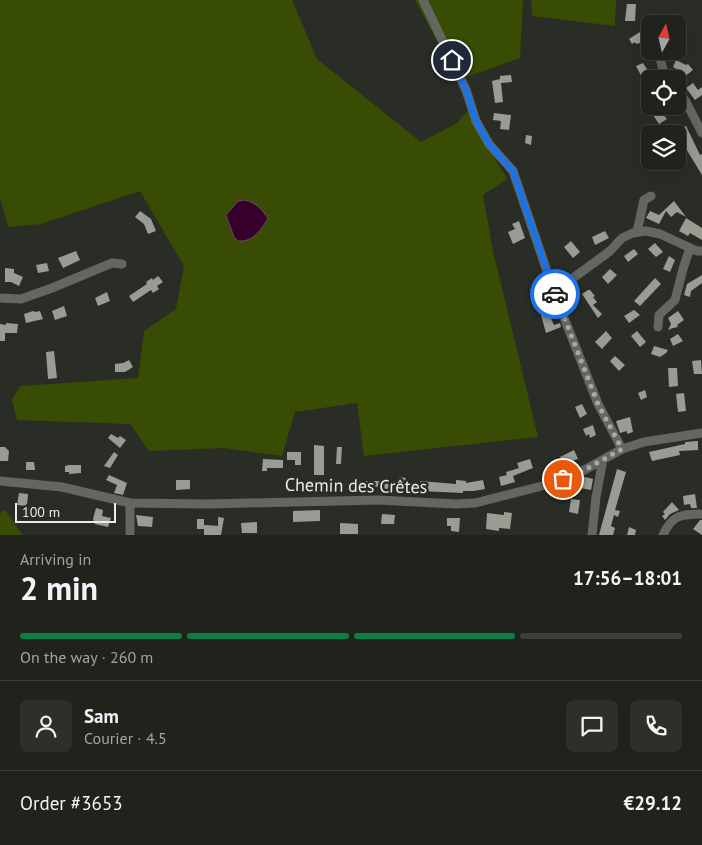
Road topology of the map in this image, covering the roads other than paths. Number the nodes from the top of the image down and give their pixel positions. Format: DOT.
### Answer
graph roads {
  1 [pos="423,0"];
  2 [pos="686,102"];
  3 [pos="702,133"];
  4 [pos="651,196"];
  5 [pos="637,232"];
  6 [pos="690,248"];
  7 [pos="702,251"];
  8 [pos="122,264"];
  9 [pos="554,292"];
  10 [pos="0,298"];
  11 [pos="658,327"];
  12 [pos="702,433"];
  13 [pos="622,449"];
  14 [pos="601,460"];
  15 [pos="0,481"];
  16 [pos="130,502"];
  17 [pos="702,514"];
  18 [pos="130,535"];
  19 [pos="592,535"];
  20 [pos="663,535"];
  1 -- 9 [label="street"];
  2 -- 3 [label="street"];
  4 -- 5 [label="street"];
  5 -- 6 [label="street"];
  5 -- 9 [label="street"];
  6 -- 7 [label="street"];
  6 -- 11 [label="street"];
  8 -- 10 [label="street"];
  9 -- 13 [label="street"];
  12 -- 13 [label="street, Chemin des Crêtes"];
  13 -- 14 [label="street, Chemin des Crêtes"];
  14 -- 16 [label="street, Chemin des Crêtes"];
  14 -- 19 [label="street"];
  15 -- 16 [label="street, Chemin des Crêtes"];
  16 -- 18 [label="street"];
  17 -- 20 [label="street"];
}
